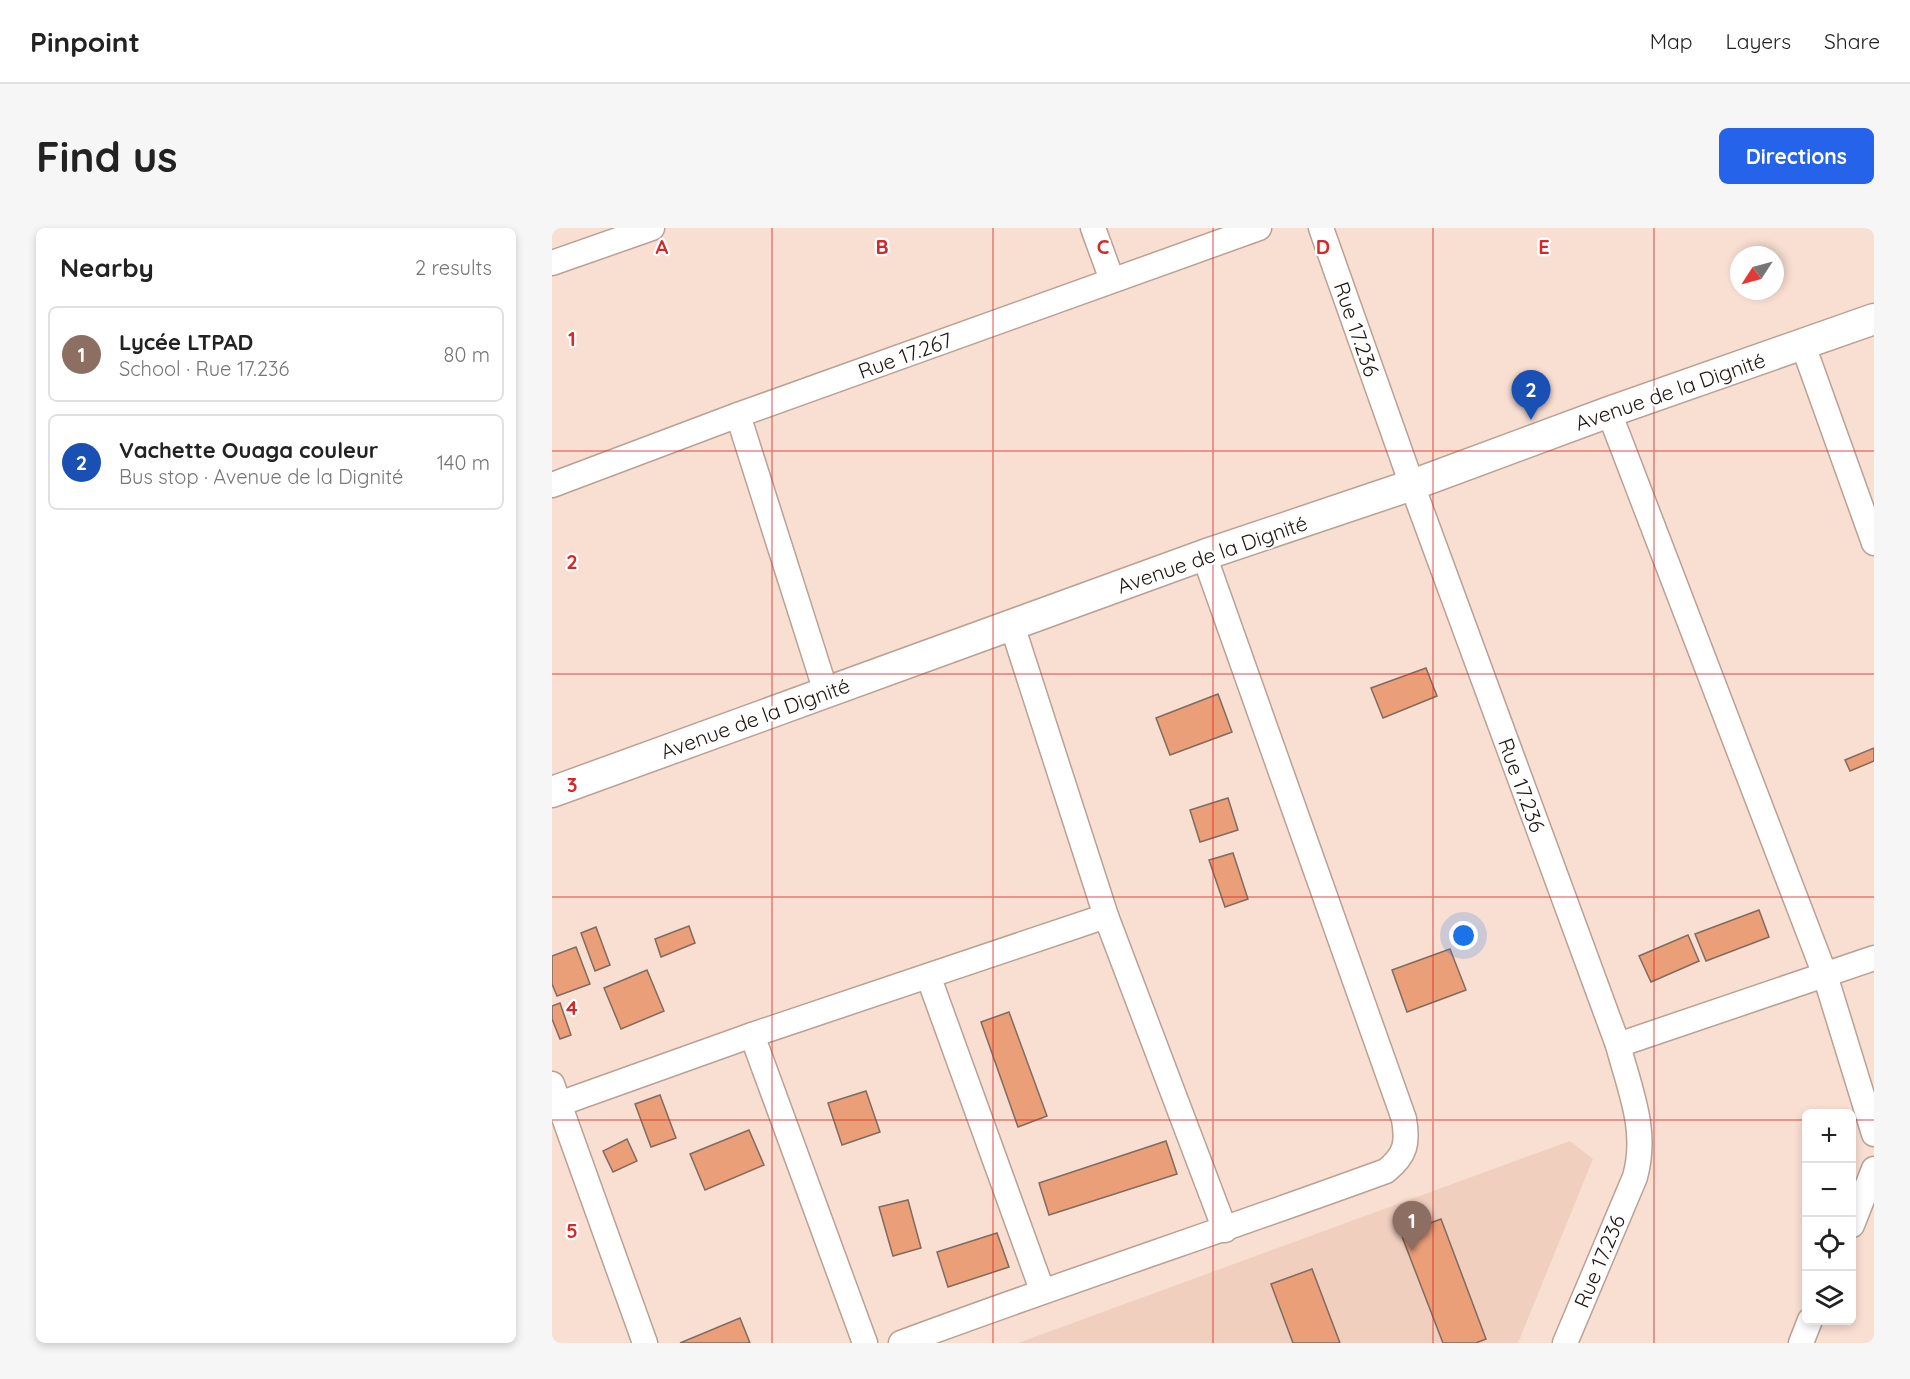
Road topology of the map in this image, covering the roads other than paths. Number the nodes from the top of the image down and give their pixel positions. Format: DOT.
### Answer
graph roads {
  1 [pos="652,228"];
  2 [pos="1093,228"];
  3 [pos="1259,228"];
  4 [pos="1321,228"];
  5 [pos="552,263"];
  6 [pos="1112,280"];
  7 [pos="1874,319"];
  8 [pos="1803,345"];
  9 [pos="1609,411"];
  10 [pos="738,415"];
  11 [pos="552,485"];
  12 [pos="1412,485"];
  13 [pos="1874,543"];
  14 [pos="1204,555"];
  15 [pos="1012,625"];
  16 [pos="826,692"];
  17 [pos="552,792"];
  18 [pos="1106,916"];
  19 [pos="1874,958"];
  20 [pos="1826,975"];
  21 [pos="930,978"];
  22 [pos="753,1035"];
  23 [pos="1618,1046"];
  24 [pos="556,1094"];
  25 [pos="1874,1134"];
  26 [pos="1874,1169"];
  27 [pos="1854,1217"];
  28 [pos="1225,1230"];
  29 [pos="1042,1290"];
  30 [pos="1808,1325"];
  31 [pos="645,1343"];
  32 [pos="865,1343"];
  33 [pos="901,1343"];
  34 [pos="1565,1343"];
  35 [pos="1800,1343"];
  1 -- 5 [label="street"];
  2 -- 6 [label="street"];
  3 -- 6 [label="street, Rue 17.267"];
  4 -- 12 [label="street, Rue 17.236"];
  6 -- 10 [label="street, Rue 17.267"];
  7 -- 8 [label="street, Avenue de la Dignité"];
  8 -- 9 [label="street, Avenue de la Dignité"];
  8 -- 13 [label="street"];
  9 -- 12 [label="street, Avenue de la Dignité"];
  9 -- 20 [label="street"];
  10 -- 11 [label="street, Rue 17.267"];
  10 -- 16 [label="street"];
  12 -- 14 [label="street, Avenue de la Dignité"];
  12 -- 23 [label="street, Rue 17.236"];
  14 -- 15 [label="street, Avenue de la Dignité"];
  14 -- 28 [label="street"];
  15 -- 16 [label="street, Avenue de la Dignité"];
  15 -- 18 [label="street"];
  16 -- 17 [label="street, Avenue de la Dignité"];
  18 -- 21 [label="street"];
  18 -- 28 [label="street"];
  19 -- 20 [label="street"];
  20 -- 23 [label="street"];
  20 -- 25 [label="street"];
  21 -- 22 [label="street"];
  21 -- 29 [label="street"];
  22 -- 24 [label="street"];
  22 -- 32 [label="street"];
  23 -- 34 [label="street, Rue 17.236"];
  24 -- 31 [label="street"];
  26 -- 27 [label="street"];
  28 -- 29 [label="street"];
  29 -- 33 [label="street"];
  30 -- 35 [label="street"];
}
